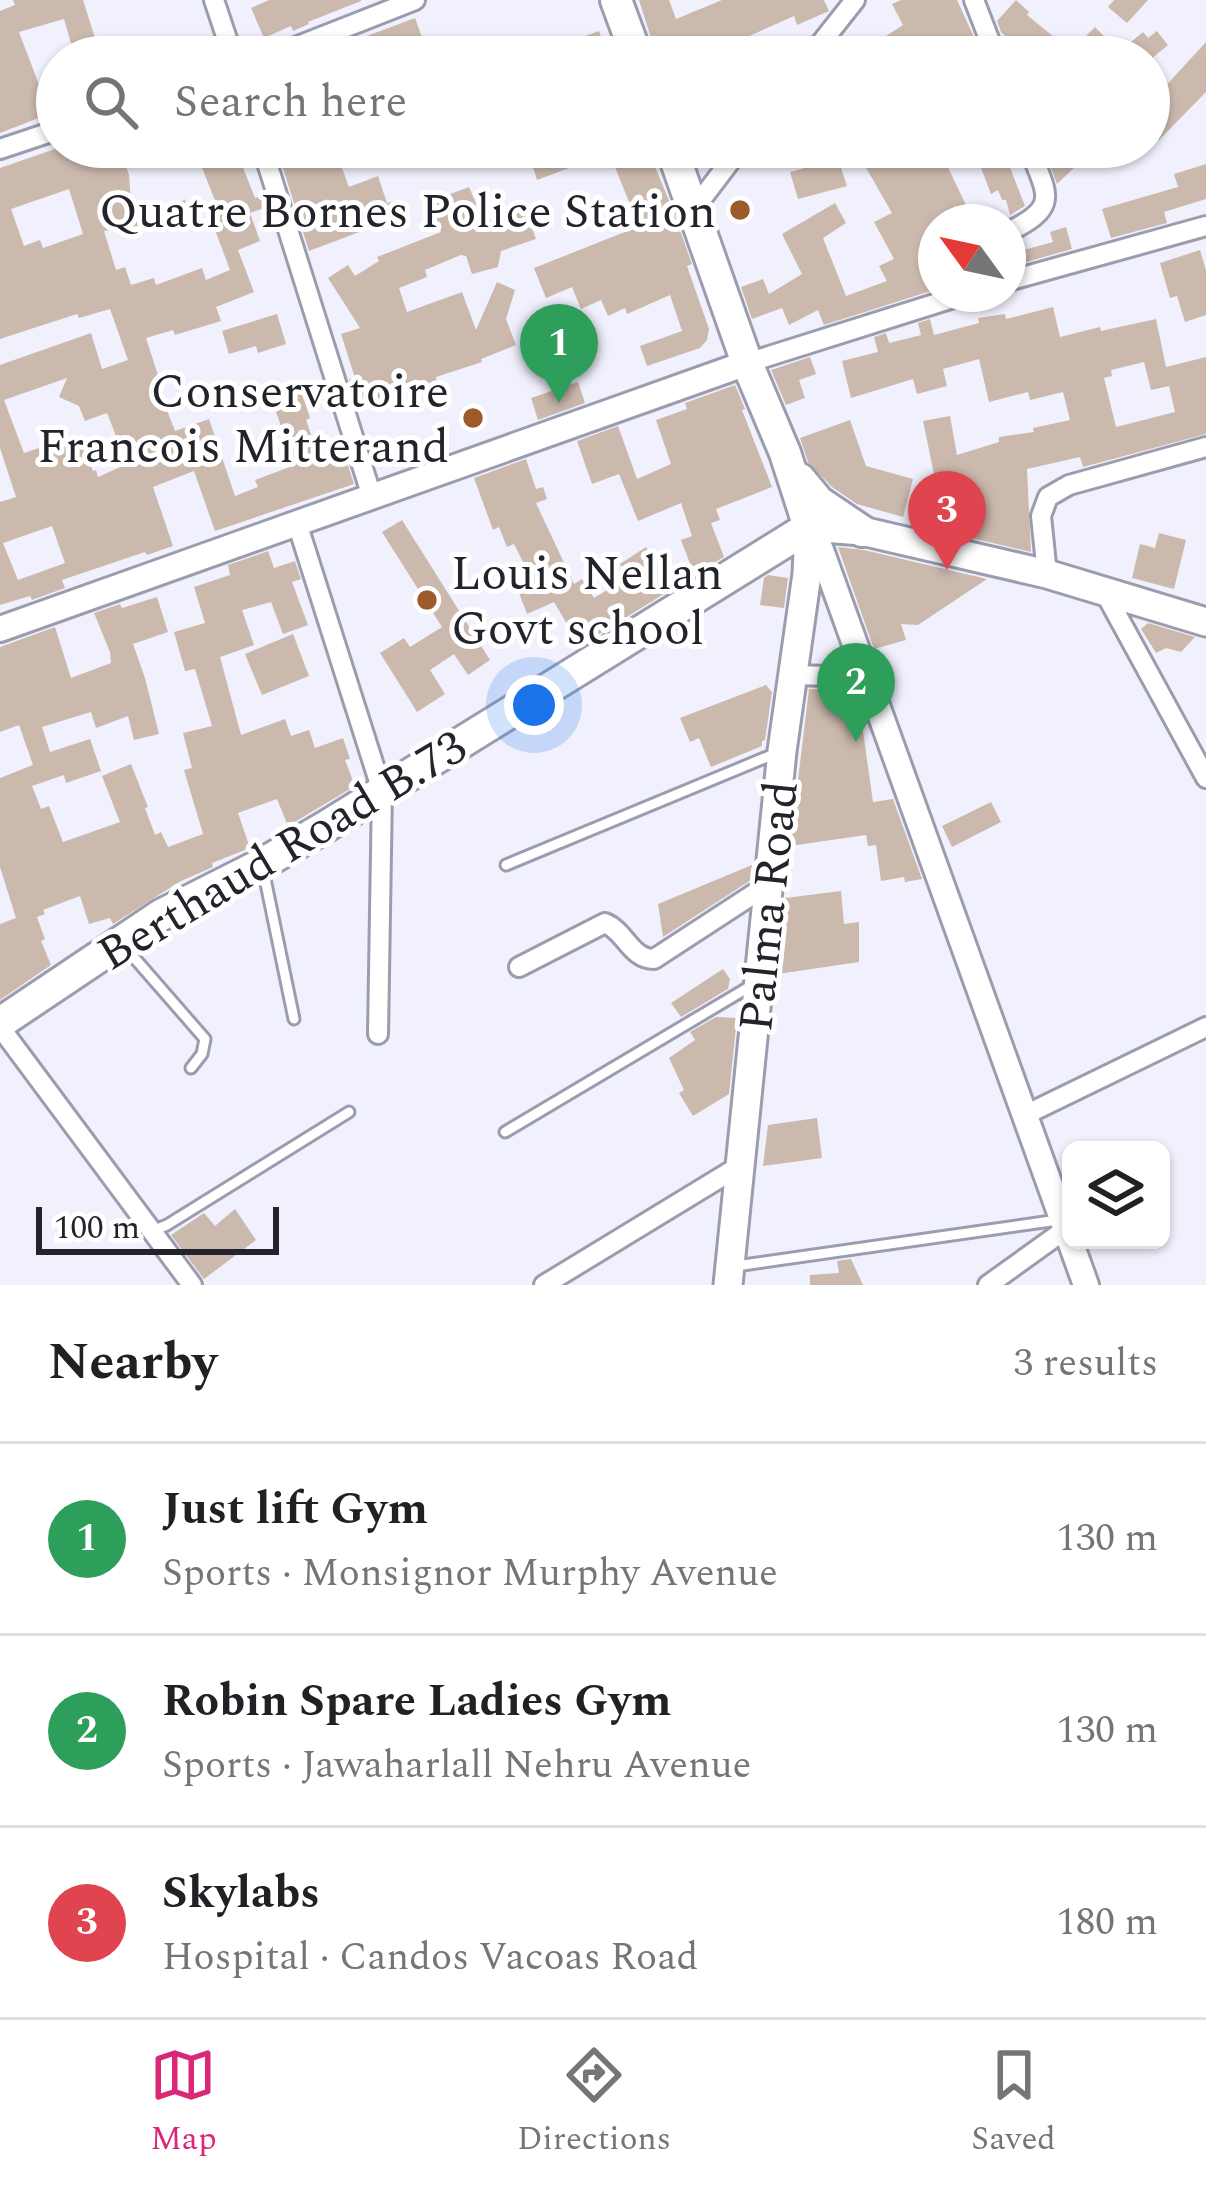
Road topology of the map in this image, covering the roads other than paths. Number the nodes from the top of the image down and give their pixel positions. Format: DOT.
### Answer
graph roads {
  1 [pos="214,0"];
  2 [pos="616,0"];
  3 [pos="855,0"];
  4 [pos="974,0"];
  5 [pos="405,2"];
  6 [pos="226,36"];
  7 [pos="322,36"];
  8 [pos="629,36"];
  9 [pos="827,36"];
  10 [pos="987,36"];
  11 [pos="36,137"];
  12 [pos="0,149"];
  13 [pos="269,168"];
  14 [pos="679,168"];
  15 [pos="725,168"];
  16 [pos="1037,168"];
  17 [pos="694,208"];
  18 [pos="1026,222"];
  19 [pos="1206,226"];
  20 [pos="1026,276"];
  21 [pos="918,309"];
  22 [pos="747,363"];
  23 [pos="1206,447"];
  24 [pos="784,453"];
  25 [pos="372,497"];
  26 [pos="298,523"];
  27 [pos="809,527"];
  28 [pos="862,531"];
  29 [pos="1047,574"];
  30 [pos="1105,593"];
  31 [pos="1206,622"];
  32 [pos="0,629"];
  33 [pos="793,675"];
  34 [pos="865,677"];
  35 [pos="782,751"];
  36 [pos="1206,778"];
  37 [pos="382,791"];
  38 [pos="262,863"];
  39 [pos="506,865"];
  40 [pos="769,884"];
  41 [pos="120,942"];
  42 [pos="519,967"];
  43 [pos="759,981"];
  44 [pos="294,1019"];
  45 [pos="0,1025"];
  46 [pos="1206,1027"];
  47 [pos="377,1034"];
  48 [pos="190,1068"];
  49 [pos="349,1112"];
  50 [pos="1023,1116"];
  51 [pos="505,1132"];
  52 [pos="741,1166"];
  53 [pos="1060,1216"];
  54 [pos="152,1231"];
  55 [pos="729,1276"];
  56 [pos="192,1285"];
  57 [pos="544,1285"];
  58 [pos="988,1285"];
  59 [pos="1086,1285"];
  1 -- 6 [label="street"];
  2 -- 8 [label="main road"];
  3 -- 9 [label="street"];
  4 -- 10 [label="street"];
  5 -- 7 [label="street"];
  11 -- 12 [label="street"];
  13 -- 25 [label="street"];
  14 -- 17 [label="main road"];
  15 -- 17 [label="street"];
  16 -- 18 [label="street"];
  17 -- 22 [label="main road"];
  19 -- 20 [label="street"];
  21 -- 22 [label="street"];
  22 -- 24 [label="main road"];
  22 -- 25 [label="street"];
  23 -- 29 [label="street"];
  24 -- 27 [label="main road"];
  24 -- 28 [label="main road"];
  25 -- 26 [label="street"];
  26 -- 32 [label="street"];
  26 -- 37 [label="street"];
  27 -- 28 [label="main road"];
  27 -- 33 [label="main road, Palma Road"];
  27 -- 34 [label="street"];
  27 -- 37 [label="main road, Berthaud Road B.73"];
  28 -- 29 [label="main road"];
  29 -- 30 [label="main road"];
  30 -- 31 [label="main road"];
  30 -- 36 [label="street"];
  33 -- 34 [label="street"];
  33 -- 35 [label="main road, Palma Road"];
  34 -- 50 [label="street"];
  35 -- 39 [label="lane"];
  35 -- 40 [label="main road, Palma Road"];
  37 -- 38 [label="main road, Berthaud Road B.73"];
  37 -- 47 [label="street"];
  38 -- 41 [label="main road, Berthaud Road B.73"];
  38 -- 44 [label="lane"];
  40 -- 42 [label="street"];
  40 -- 43 [label="main road, Palma Road"];
  41 -- 45 [label="main road, Berthaud Road B.73"];
  41 -- 48 [label="lane"];
  43 -- 51 [label="lane"];
  43 -- 52 [label="main road, Palma Road"];
  45 -- 54 [label="street"];
  46 -- 50 [label="street"];
  49 -- 54 [label="lane"];
  50 -- 53 [label="street"];
  52 -- 55 [label="main road, Palma Road"];
  52 -- 57 [label="street"];
  53 -- 55 [label="lane"];
  53 -- 58 [label="street"];
  53 -- 59 [label="street"];
  54 -- 56 [label="street"];
}
